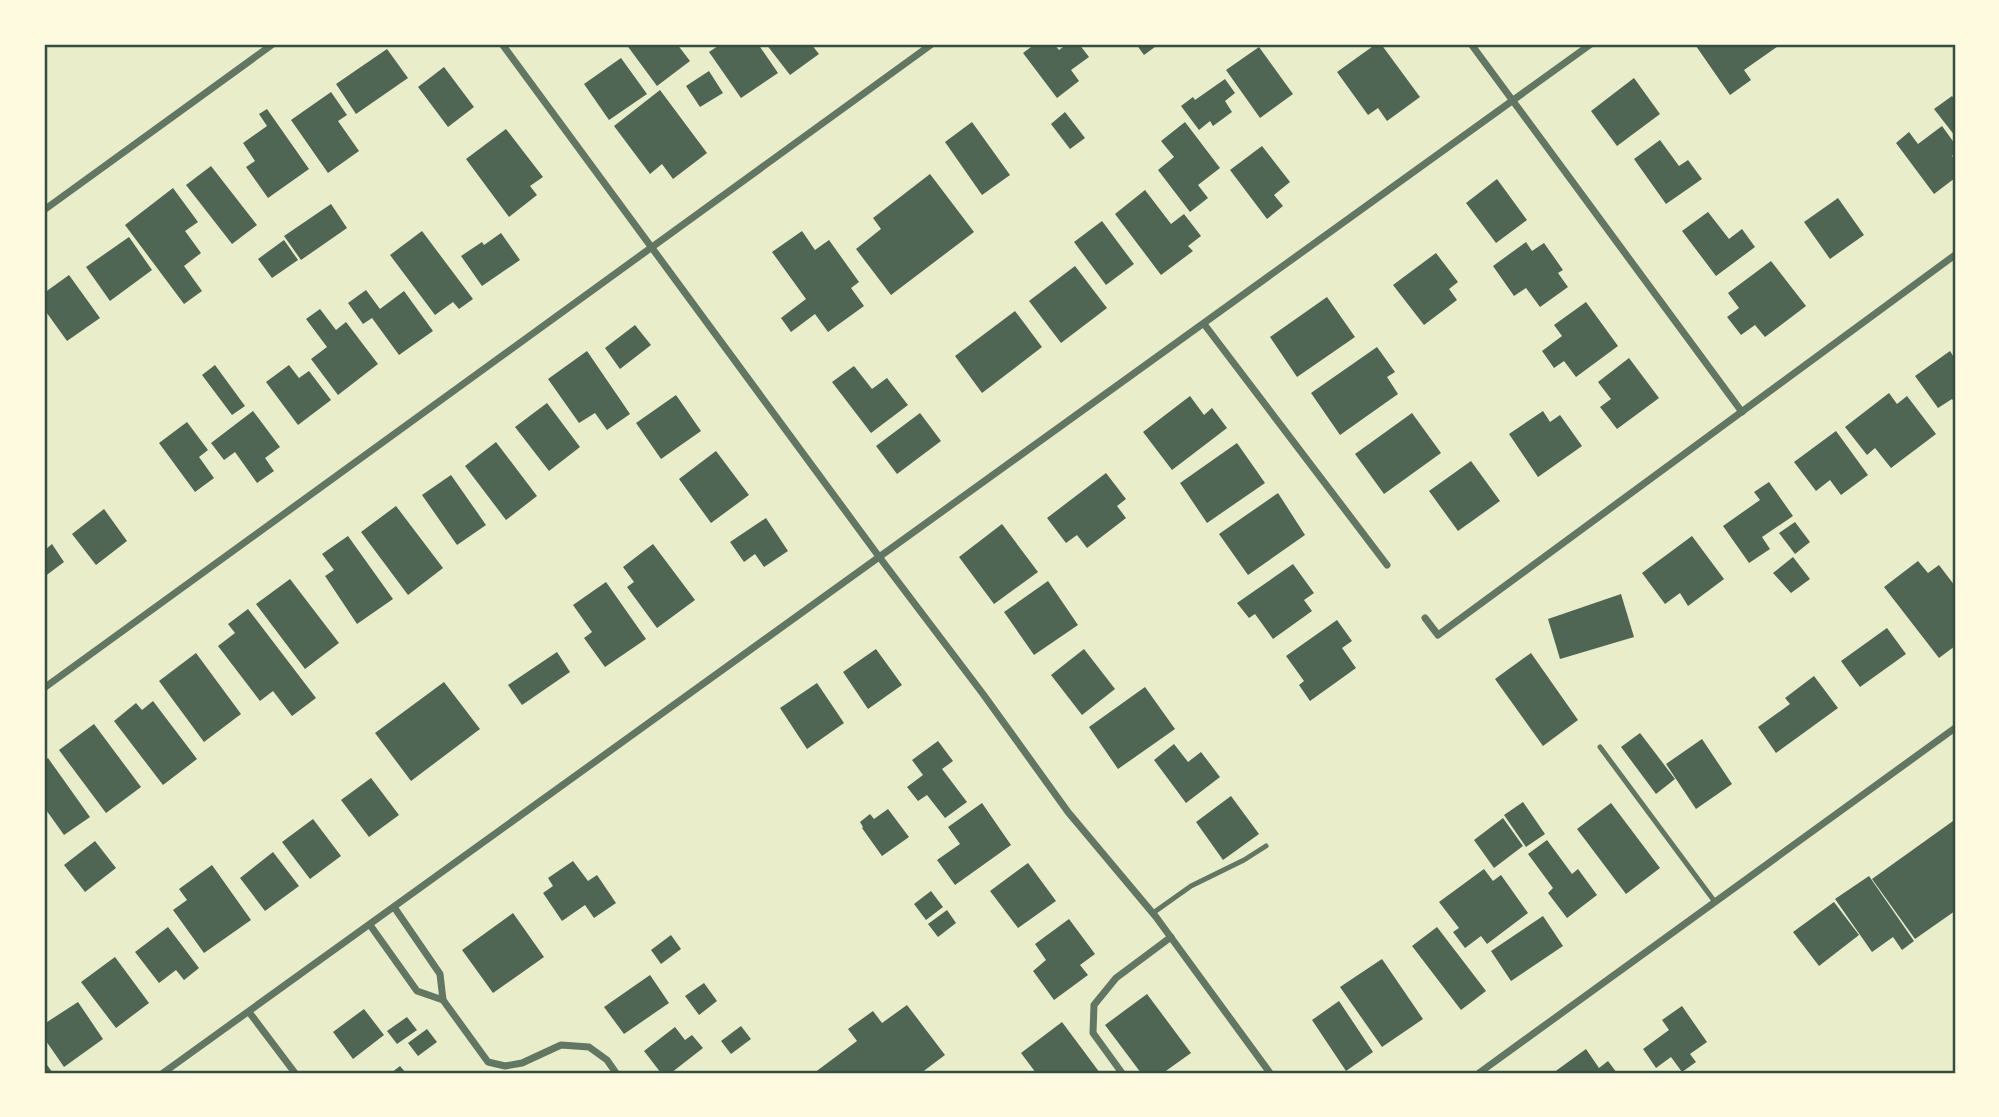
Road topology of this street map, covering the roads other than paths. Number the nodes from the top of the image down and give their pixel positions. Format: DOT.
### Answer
graph roads {
  1 [pos="273,44"];
  2 [pos="502,44"];
  3 [pos="932,44"];
  4 [pos="1471,44"];
  5 [pos="1591,44"];
  6 [pos="1513,101"];
  7 [pos="44,210"];
  8 [pos="650,248"];
  9 [pos="1955,255"];
  10 [pos="1204,324"];
  11 [pos="1742,412"];
  12 [pos="880,558"];
  13 [pos="1387,565"];
  14 [pos="1425,618"];
  15 [pos="44,688"];
  16 [pos="1955,728"];
  17 [pos="1600,747"];
  18 [pos="1266,846"];
  19 [pos="1715,902"];
  20 [pos="394,907"];
  21 [pos="1153,913"];
  22 [pos="370,925"];
  23 [pos="1171,937"];
  24 [pos="443,1000"];
  25 [pos="249,1012"];
  26 [pos="163,1073"];
  27 [pos="295,1073"];
  28 [pos="617,1073"];
  29 [pos="1122,1073"];
  30 [pos="1270,1073"];
  31 [pos="1479,1073"];
  1 -- 7 [label="street"];
  2 -- 8 [label="street"];
  3 -- 8 [label="street"];
  4 -- 6 [label="street"];
  5 -- 6 [label="street"];
  6 -- 10 [label="street"];
  6 -- 11 [label="street"];
  8 -- 12 [label="street"];
  8 -- 15 [label="street"];
  9 -- 11 [label="street"];
  10 -- 12 [label="street"];
  10 -- 13 [label="street"];
  11 -- 14 [label="street"];
  12 -- 20 [label="street"];
  12 -- 21 [label="street"];
  16 -- 19 [label="street"];
  17 -- 19 [label="lane"];
  18 -- 21 [label="lane"];
  19 -- 31 [label="street"];
  20 -- 22 [label="street"];
  20 -- 24 [label="street"];
  21 -- 23 [label="street"];
  22 -- 24 [label="street"];
  22 -- 25 [label="street"];
  23 -- 29 [label="street"];
  23 -- 30 [label="street"];
  24 -- 28 [label="street"];
  25 -- 26 [label="street"];
  25 -- 27 [label="street"];
}
